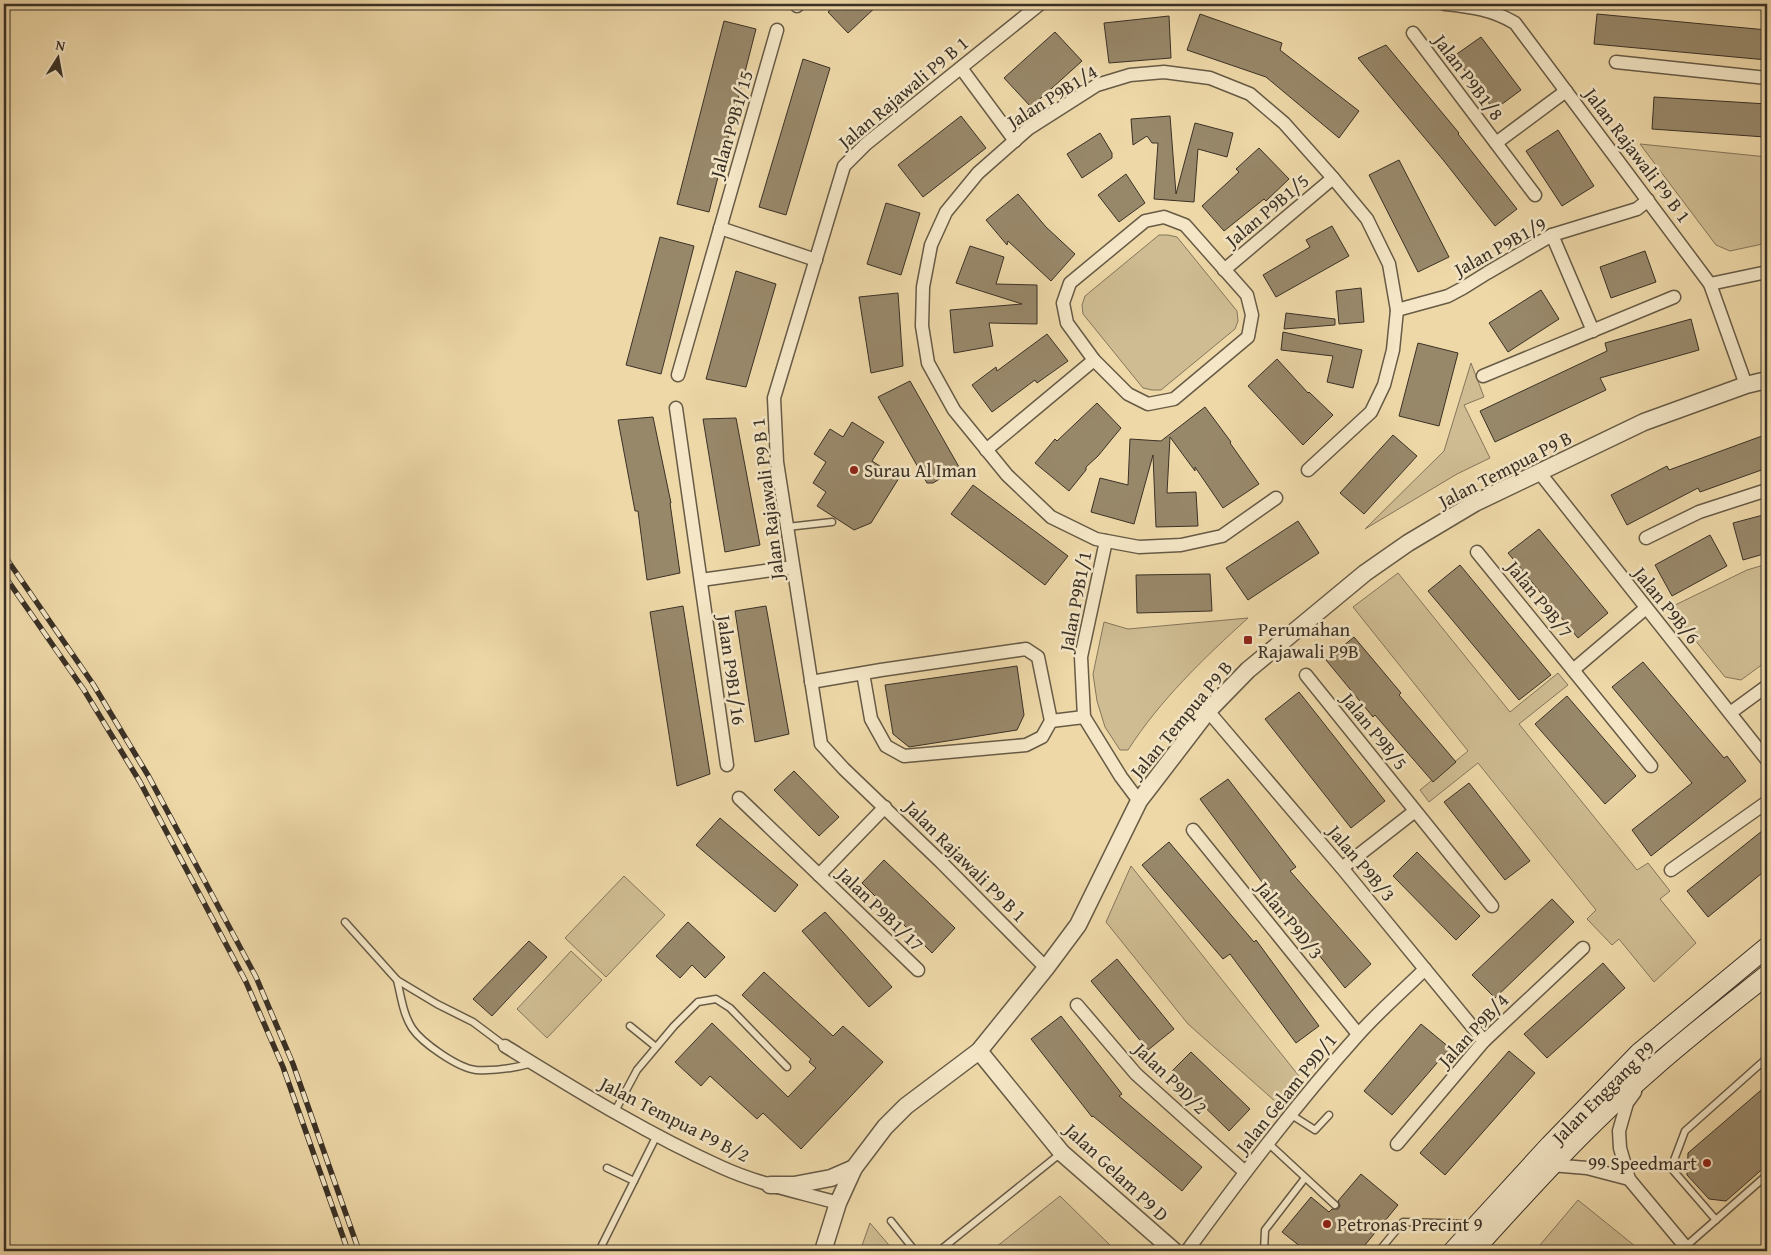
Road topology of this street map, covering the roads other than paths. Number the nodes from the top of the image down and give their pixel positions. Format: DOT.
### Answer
graph roads {
  1 [pos="1040,4"];
  2 [pos="1445,4"];
  3 [pos="1508,4"];
  4 [pos="1499,14"];
  5 [pos="777,30"];
  6 [pos="1413,33"];
  7 [pos="1616,62"];
  8 [pos="961,68"];
  9 [pos="1767,78"];
  10 [pos="1566,91"];
  11 [pos="1015,141"];
  12 [pos="1496,143"];
  13 [pos="1333,178"];
  14 [pos="1535,195"];
  15 [pos="1648,200"];
  16 [pos="720,228"];
  17 [pos="1552,236"];
  18 [pos="816,260"];
  19 [pos="1224,270"];
  20 [pos="1767,272"];
  21 [pos="1710,284"];
  22 [pos="1674,297"];
  23 [pos="1397,310"];
  24 [pos="1592,330"];
  25 [pos="1094,360"];
  26 [pos="678,375"];
  27 [pos="1483,376"];
  28 [pos="1767,380"];
  29 [pos="1746,385"];
  30 [pos="676,408"];
  31 [pos="986,450"];
  32 [pos="1308,470"];
  33 [pos="1539,472"];
  34 [pos="1767,490"];
  35 [pos="1276,498"];
  36 [pos="832,522"];
  37 [pos="787,528"];
  38 [pos="1646,538"];
  39 [pos="1106,542"];
  40 [pos="1478,552"];
  41 [pos="793,567"];
  42 [pos="701,580"];
  43 [pos="1646,608"];
  44 [pos="1573,670"];
  45 [pos="863,673"];
  46 [pos="1306,675"];
  47 [pos="811,682"];
  48 [pos="1767,686"];
  49 [pos="1208,711"];
  50 [pos="1730,713"];
  51 [pos="1084,717"];
  52 [pos="1051,721"];
  53 [pos="1767,760"];
  54 [pos="727,765"];
  55 [pos="1652,766"];
  56 [pos="739,798"];
  57 [pos="1139,801"];
  58 [pos="1767,802"];
  59 [pos="885,807"];
  60 [pos="1415,811"];
  61 [pos="1193,830"];
  62 [pos="1342,868"];
  63 [pos="1671,870"];
  64 [pos="819,875"];
  65 [pos="1492,906"];
  66 [pos="345,922"];
  67 [pos="1767,947"];
  68 [pos="1583,948"];
  69 [pos="1046,968"];
  70 [pos="1425,969"];
  71 [pos="918,970"];
  72 [pos="1767,976"];
  73 [pos="397,980"];
  74 [pos="1077,1005"];
  75 [pos="630,1026"];
  76 [pos="1358,1034"];
  77 [pos="1484,1041"];
  78 [pos="505,1046"];
  79 [pos="656,1047"];
  80 [pos="979,1051"];
  81 [pos="1767,1058"];
  82 [pos="533,1063"];
  83 [pos="787,1067"];
  84 [pos="1651,1069"];
  85 [pos="614,1113"];
  86 [pos="1290,1114"];
  87 [pos="1329,1115"];
  88 [pos="657,1135"];
  89 [pos="1268,1143"];
  90 [pos="1397,1144"];
  91 [pos="1062,1152"];
  92 [pos="1550,1165"];
  93 [pos="607,1168"];
  94 [pos="854,1168"];
  95 [pos="1245,1172"];
  96 [pos="1767,1175"];
  97 [pos="1304,1178"];
  98 [pos="1629,1179"];
  99 [pos="634,1181"];
  100 [pos="770,1185"];
  101 [pos="838,1203"];
  102 [pos="1335,1205"];
  103 [pos="1716,1220"];
  104 [pos="890,1221"];
  105 [pos="1478,1224"];
  106 [pos="1687,1249"];
  107 [pos="598,1251"];
  108 [pos="823,1251"];
  109 [pos="915,1251"];
  110 [pos="938,1251"];
  111 [pos="1174,1251"];
  112 [pos="1187,1251"];
  113 [pos="1264,1251"];
  114 [pos="1379,1251"];
  115 [pos="1453,1251"];
  116 [pos="1474,1251"];
  1 -- 8 [label="street, Jalan Rajawali P9 B 1"];
  2 -- 4 [label="street, Jalan Rajawali P9 B 1"];
  3 -- 4 [label="street"];
  4 -- 10 [label="street, Jalan Rajawali P9 B 1"];
  5 -- 16 [label="street, Jalan P9B1/15"];
  6 -- 12 [label="street, Jalan P9B1/8"];
  7 -- 9 [label="street"];
  8 -- 11 [label="street"];
  8 -- 18 [label="street, Jalan Rajawali P9 B 1"];
  10 -- 12 [label="street, Jalan P9B1/8"];
  10 -- 15 [label="street, Jalan Rajawali P9 B 1"];
  11 -- 13 [label="street, Jalan P9B1/4"];
  11 -- 31 [label="street, Jalan P9B1/4"];
  12 -- 14 [label="street, Jalan P9B1/8"];
  13 -- 19 [label="street, Jalan P9B1/5"];
  13 -- 23 [label="street, Jalan P9B1/4"];
  15 -- 17 [label="street, Jalan P9B1/9"];
  15 -- 21 [label="street, Jalan Rajawali P9 B 1"];
  16 -- 18 [label="street"];
  16 -- 26 [label="street, Jalan P9B1/15"];
  17 -- 23 [label="street, Jalan P9B1/9"];
  17 -- 24 [label="street"];
  18 -- 37 [label="street, Jalan Rajawali P9 B 1"];
  19 -- 25 [label="street, Jalan P9B1/5"];
  19 -- 25 [label="street, Jalan P9B1/5"];
  20 -- 21 [label="street"];
  21 -- 29 [label="street, Jalan Rajawali P9 B 1"];
  22 -- 24 [label="street"];
  23 -- 32 [label="street, Jalan P9B1/4"];
  24 -- 27 [label="street"];
  25 -- 31 [label="street"];
  28 -- 29 [label="street, Jalan Tempua P9 B"];
  29 -- 33 [label="street, Jalan Tempua P9 B"];
  30 -- 42 [label="street, Jalan P9B1/16"];
  31 -- 39 [label="street, Jalan P9B1/4"];
  33 -- 43 [label="street, Jalan P9B/6"];
  33 -- 49 [label="street, Jalan Tempua P9 B"];
  34 -- 38 [label="street"];
  35 -- 39 [label="street, Jalan P9B1/4"];
  36 -- 37 [label="lane"];
  37 -- 41 [label="street, Jalan Rajawali P9 B 1"];
  39 -- 51 [label="street, Jalan P9B1/1"];
  40 -- 44 [label="street, Jalan P9B/7"];
  41 -- 42 [label="street"];
  41 -- 47 [label="street, Jalan Rajawali P9 B 1"];
  42 -- 54 [label="street, Jalan P9B1/16"];
  43 -- 44 [label="street"];
  43 -- 50 [label="street, Jalan P9B/6"];
  44 -- 55 [label="street, Jalan P9B/7"];
  45 -- 47 [label="street"];
  45 -- 52 [label="street"];
  45 -- 52 [label="street"];
  46 -- 60 [label="street, Jalan P9B/5"];
  47 -- 59 [label="street, Jalan Rajawali P9 B 1"];
  48 -- 50 [label="street"];
  49 -- 57 [label="street, Jalan Tempua P9 B"];
  49 -- 62 [label="street, Jalan P9B/3"];
  50 -- 53 [label="street, Jalan P9B/6"];
  51 -- 52 [label="street"];
  51 -- 57 [label="street, Jalan P9B1/1"];
  56 -- 64 [label="street, Jalan P9B1/17"];
  57 -- 69 [label="street, Jalan Tempua P9 B"];
  58 -- 63 [label="street"];
  59 -- 64 [label="street, Jalan P9B1/17"];
  59 -- 69 [label="street, Jalan Rajawali P9 B 1"];
  60 -- 62 [label="street"];
  60 -- 65 [label="street, Jalan P9B/5"];
  61 -- 76 [label="street, Jalan P9D/3"];
  62 -- 70 [label="street, Jalan P9B/3"];
  64 -- 71 [label="street, Jalan P9B1/17"];
  66 -- 73 [label="lane"];
  67 -- 105 [label="main road, Jalan Enggang P9"];
  68 -- 77 [label="street, Jalan P9B/4"];
  69 -- 80 [label="street, Jalan Tempua P9 B"];
  70 -- 76 [label="street, Jalan Gelam P9D/1"];
  70 -- 77 [label="street, Jalan P9B/3"];
  72 -- 84 [label="main road, Jalan Enggang P9"];
  73 -- 78 [label="lane"];
  73 -- 82 [label="lane"];
  74 -- 95 [label="street, Jalan P9D/2"];
  75 -- 79 [label="lane"];
  76 -- 86 [label="street, Jalan Gelam P9D/1"];
  77 -- 90 [label="street, Jalan P9B/4"];
  78 -- 82 [label="street, Jalan Tempua P9 B/2"];
  79 -- 83 [label="lane"];
  79 -- 85 [label="lane"];
  80 -- 91 [label="street, Jalan Gelam P9 D"];
  80 -- 94 [label="street, Jalan Tempua P9 B"];
  81 -- 103 [label="lane"];
  82 -- 85 [label="street, Jalan Tempua P9 B/2"];
  84 -- 92 [label="main road, Jalan Enggang P9"];
  84 -- 98 [label="street"];
  85 -- 88 [label="street, Jalan Tempua P9 B/2"];
  86 -- 87 [label="lane"];
  86 -- 89 [label="street, Jalan Gelam P9D/1"];
  88 -- 99 [label="lane"];
  88 -- 100 [label="street, Jalan Tempua P9 B/2"];
  89 -- 95 [label="street, Jalan Gelam P9D/1"];
  89 -- 97 [label="lane"];
  91 -- 110 [label="lane"];
  91 -- 111 [label="street, Jalan Gelam P9 D"];
  92 -- 98 [label="street"];
  92 -- 116 [label="main road, Jalan Enggang P9"];
  93 -- 99 [label="lane"];
  94 -- 100 [label="street"];
  94 -- 101 [label="street, Jalan Tempua P9 B"];
  95 -- 112 [label="street, Jalan Gelam P9D/1"];
  96 -- 103 [label="lane"];
  97 -- 102 [label="lane"];
  97 -- 113 [label="lane"];
  98 -- 106 [label="street"];
  99 -- 107 [label="lane"];
  100 -- 101 [label="street, Jalan Tempua P9 B/2"];
  101 -- 108 [label="street, Jalan Tempua P9 B"];
  103 -- 106 [label="lane"];
  104 -- 109 [label="lane"];
  105 -- 114 [label="lane"];
  105 -- 115 [label="main road, Jalan Enggang P9"];
}
